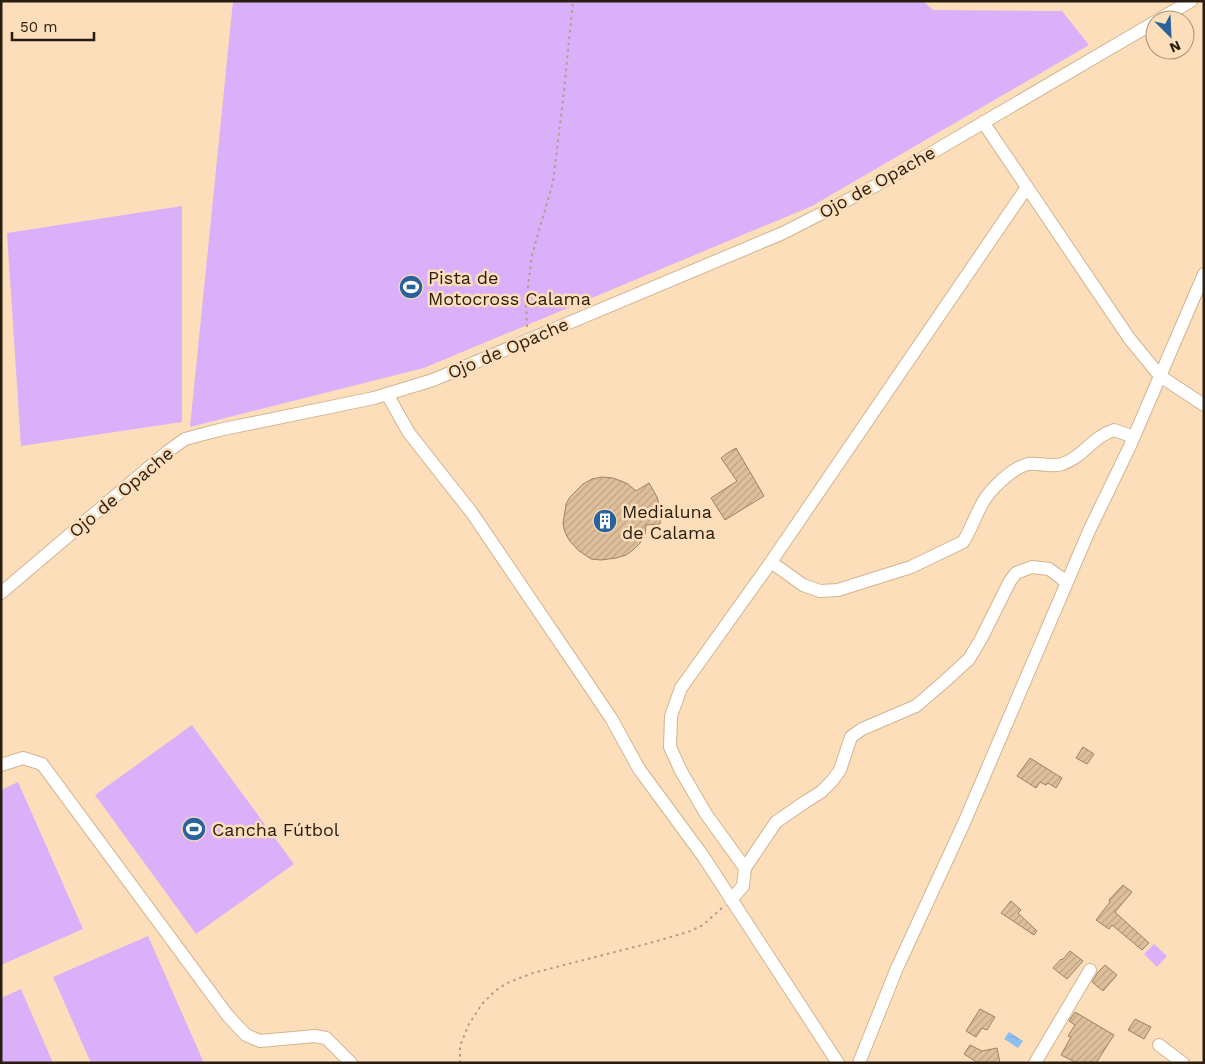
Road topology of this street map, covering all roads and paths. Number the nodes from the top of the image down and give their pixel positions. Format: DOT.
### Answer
graph roads {
  1 [pos="573,1"];
  2 [pos="1190,1"];
  3 [pos="1175,10"];
  4 [pos="1145,28"];
  5 [pos="983,122"];
  6 [pos="1027,187"];
  7 [pos="1204,274"];
  8 [pos="531,339"];
  9 [pos="1160,376"];
  10 [pos="387,394"];
  11 [pos="1204,405"];
  12 [pos="1134,437"];
  13 [pos="772,562"];
  14 [pos="1066,583"];
  15 [pos="1,593"];
  16 [pos="1,765"];
  17 [pos="745,868"];
  18 [pos="731,900"];
  19 [pos="1090,970"];
  20 [pos="1159,1045"];
  21 [pos="351,1063"];
  22 [pos="460,1063"];
  23 [pos="838,1063"];
  24 [pos="859,1063"];
  25 [pos="1035,1063"];
  26 [pos="1183,1063"];
  1 -- 8 [label="path"];
  2 -- 3 [label="street, Ojo de Opache"];
  4 -- 5 [label="street, Ojo de Opache"];
  5 -- 6 [label="street"];
  5 -- 8 [label="street, Ojo de Opache"];
  6 -- 9 [label="street"];
  6 -- 13 [label="street"];
  7 -- 9 [label="street"];
  8 -- 10 [label="street, Ojo de Opache"];
  9 -- 11 [label="street"];
  9 -- 12 [label="street"];
  10 -- 15 [label="street, Ojo de Opache"];
  10 -- 18 [label="street"];
  12 -- 13 [label="street"];
  12 -- 14 [label="street"];
  13 -- 17 [label="street"];
  14 -- 17 [label="street"];
  14 -- 24 [label="street"];
  16 -- 21 [label="street"];
  17 -- 18 [label="street"];
  18 -- 22 [label="path"];
  18 -- 23 [label="street"];
  19 -- 25 [label="street"];
  20 -- 26 [label="street"];
}
